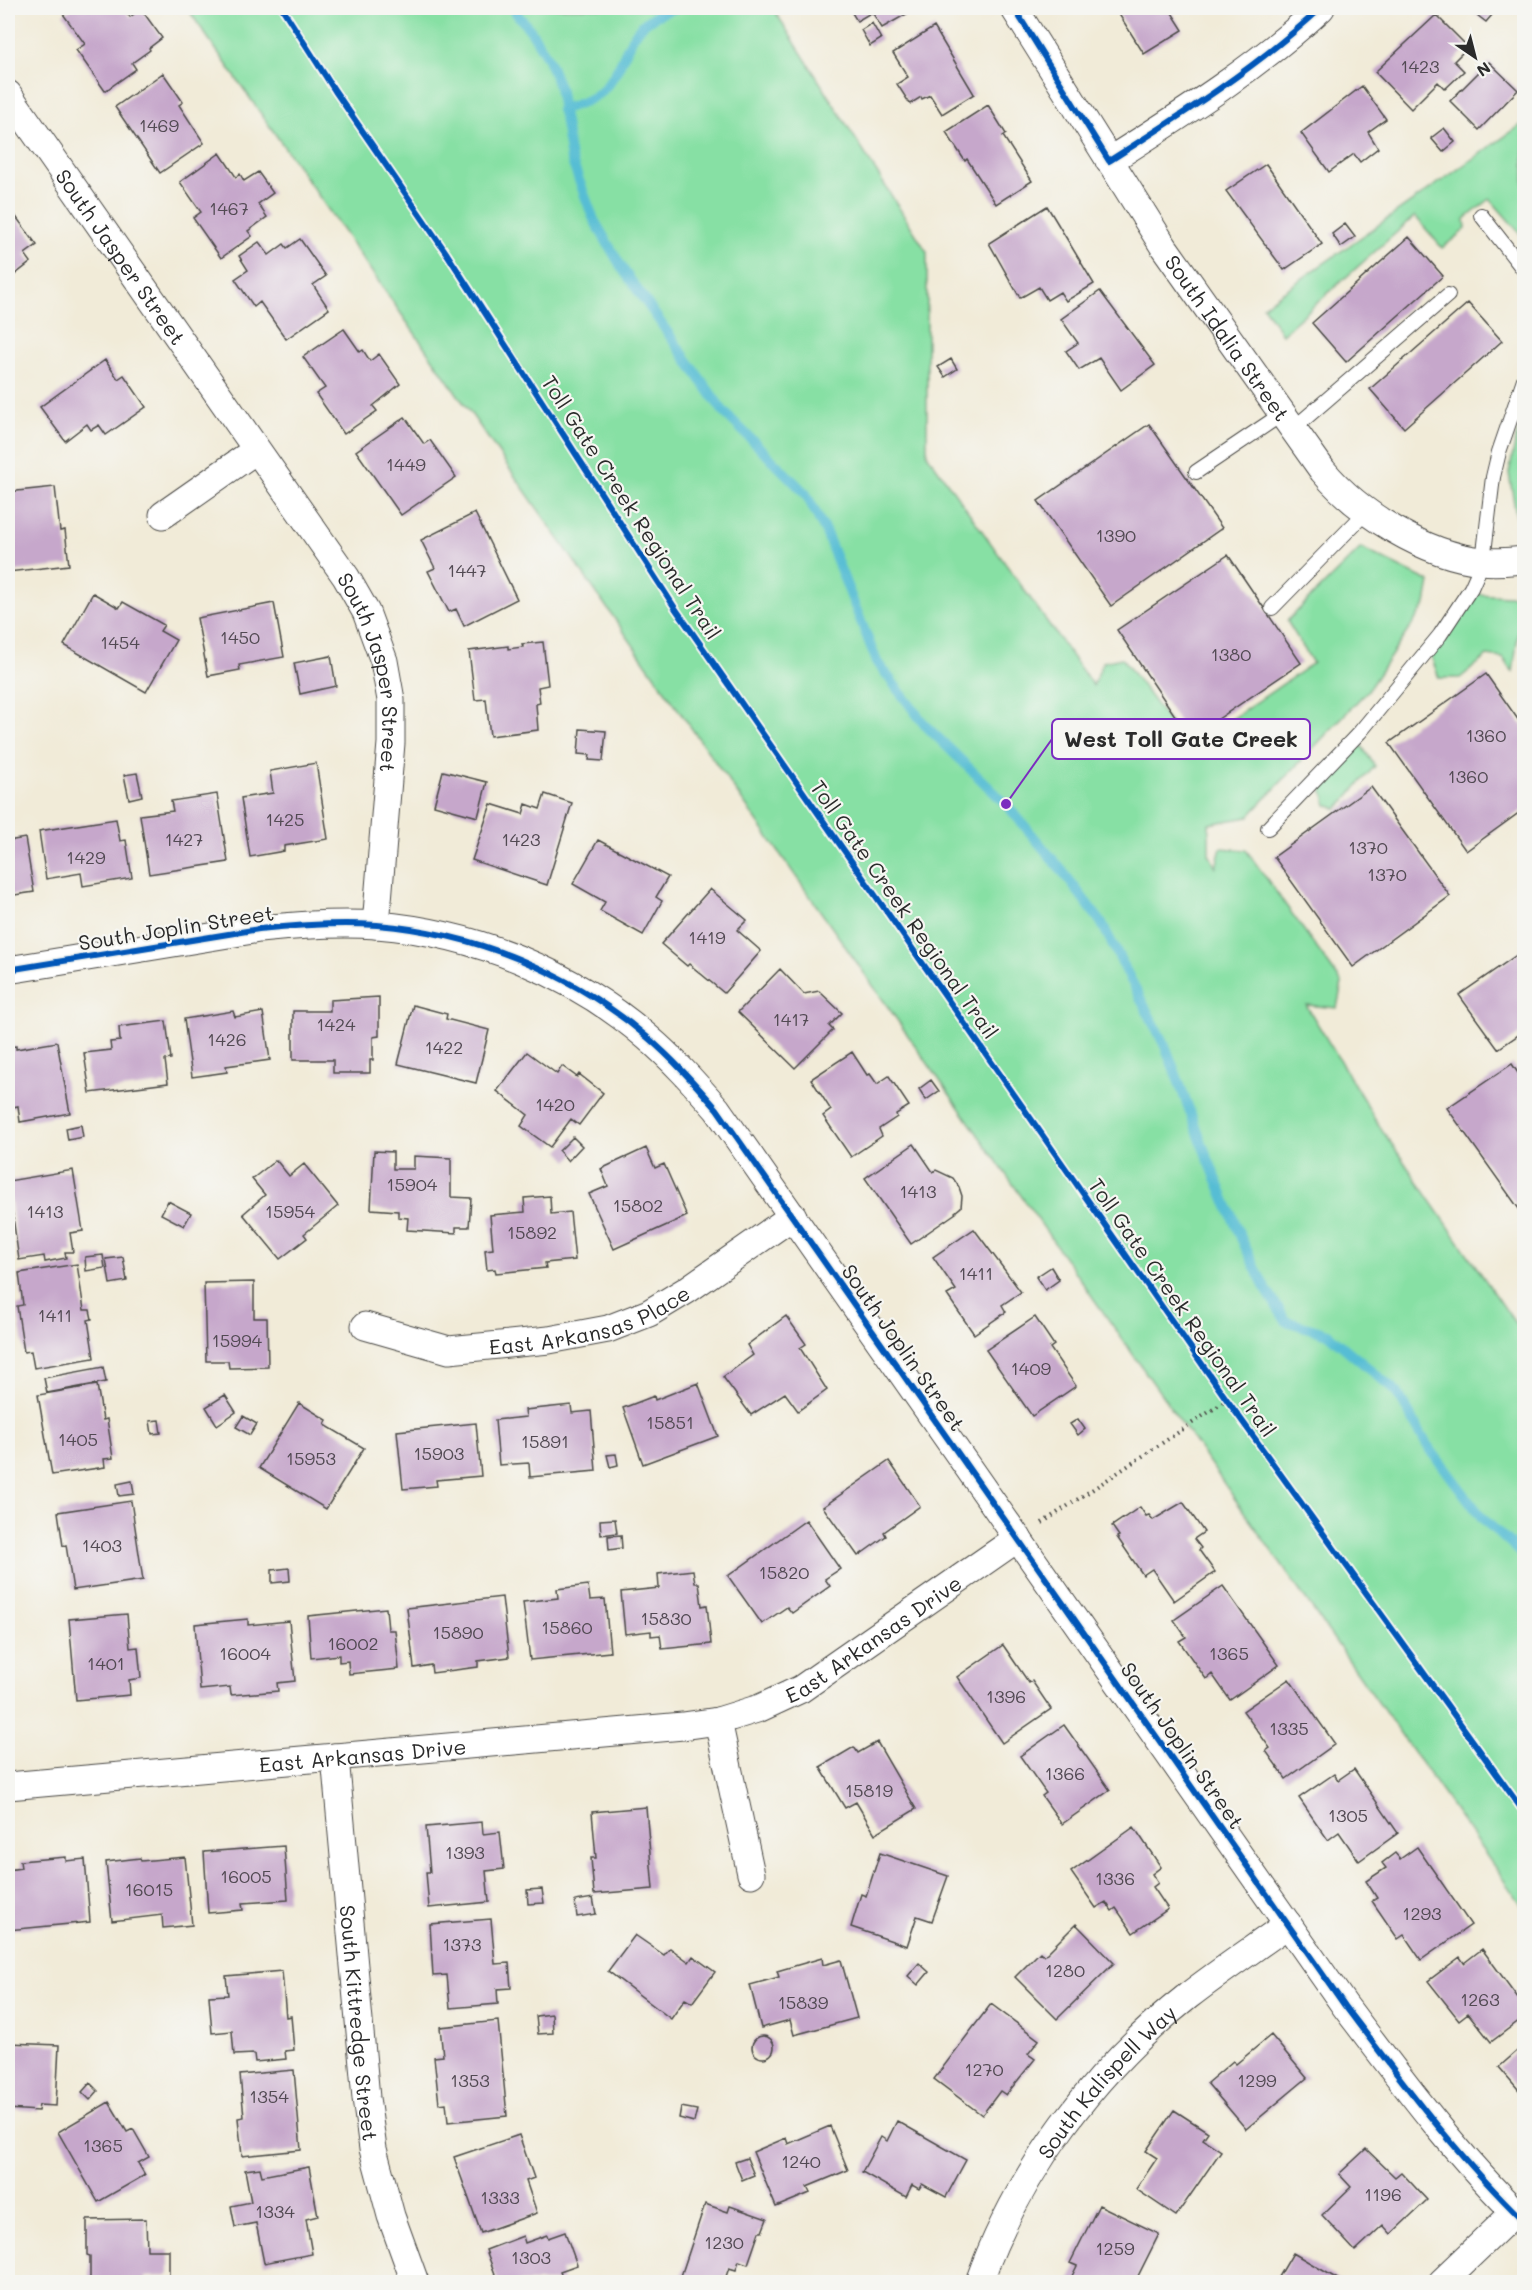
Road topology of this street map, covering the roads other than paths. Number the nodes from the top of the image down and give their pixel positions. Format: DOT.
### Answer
graph roads {
  1 [pos="1014,8"];
  2 [pos="1321,8"];
  3 [pos="8,94"];
  4 [pos="1109,161"];
  5 [pos="1481,215"];
  6 [pos="1524,270"];
  7 [pos="1448,295"];
  8 [pos="1524,379"];
  9 [pos="1288,422"];
  10 [pos="256,450"];
  11 [pos="1196,472"];
  12 [pos="1367,511"];
  13 [pos="163,515"];
  14 [pos="1524,560"];
  15 [pos="1483,561"];
  16 [pos="1272,608"];
  17 [pos="1268,828"];
  18 [pos="376,925"];
  19 [pos="8,970"];
  20 [pos="793,1216"];
  21 [pos="365,1326"];
  22 [pos="1018,1538"];
  23 [pos="718,1721"];
  24 [pos="335,1757"];
  25 [pos="8,1786"];
  26 [pos="751,1874"];
  27 [pos="1288,1924"];
  28 [pos="1520,2217"];
  29 [pos="415,2283"];
  30 [pos="979,2283"];
  31 [pos="1442,2283"];
  1 -- 4 [label="street, South Idalia Street"];
  2 -- 4 [label="street"];
  3 -- 10 [label="street, South Jasper Street"];
  4 -- 9 [label="street, South Idalia Street"];
  5 -- 6 [label="lane"];
  7 -- 9 [label="lane"];
  8 -- 15 [label="lane"];
  9 -- 11 [label="lane"];
  9 -- 12 [label="street, South Idalia Street"];
  10 -- 13 [label="street"];
  10 -- 18 [label="street, South Jasper Street"];
  12 -- 15 [label="street, South Idalia Street"];
  12 -- 16 [label="lane"];
  14 -- 15 [label="street, South Idalia Street"];
  15 -- 17 [label="lane"];
  18 -- 19 [label="street, South Joplin Street"];
  18 -- 20 [label="street, South Joplin Street"];
  20 -- 21 [label="street, East Arkansas Place"];
  20 -- 22 [label="street, South Joplin Street"];
  22 -- 23 [label="street, East Arkansas Drive"];
  22 -- 27 [label="street, South Joplin Street"];
  23 -- 24 [label="street, East Arkansas Drive"];
  23 -- 26 [label="street"];
  24 -- 25 [label="street, East Arkansas Drive"];
  24 -- 29 [label="street, South Kittredge Street"];
  27 -- 28 [label="street, South Joplin Street"];
  27 -- 30 [label="street, South Kalispell Way"];
  28 -- 31 [label="street"];
}
